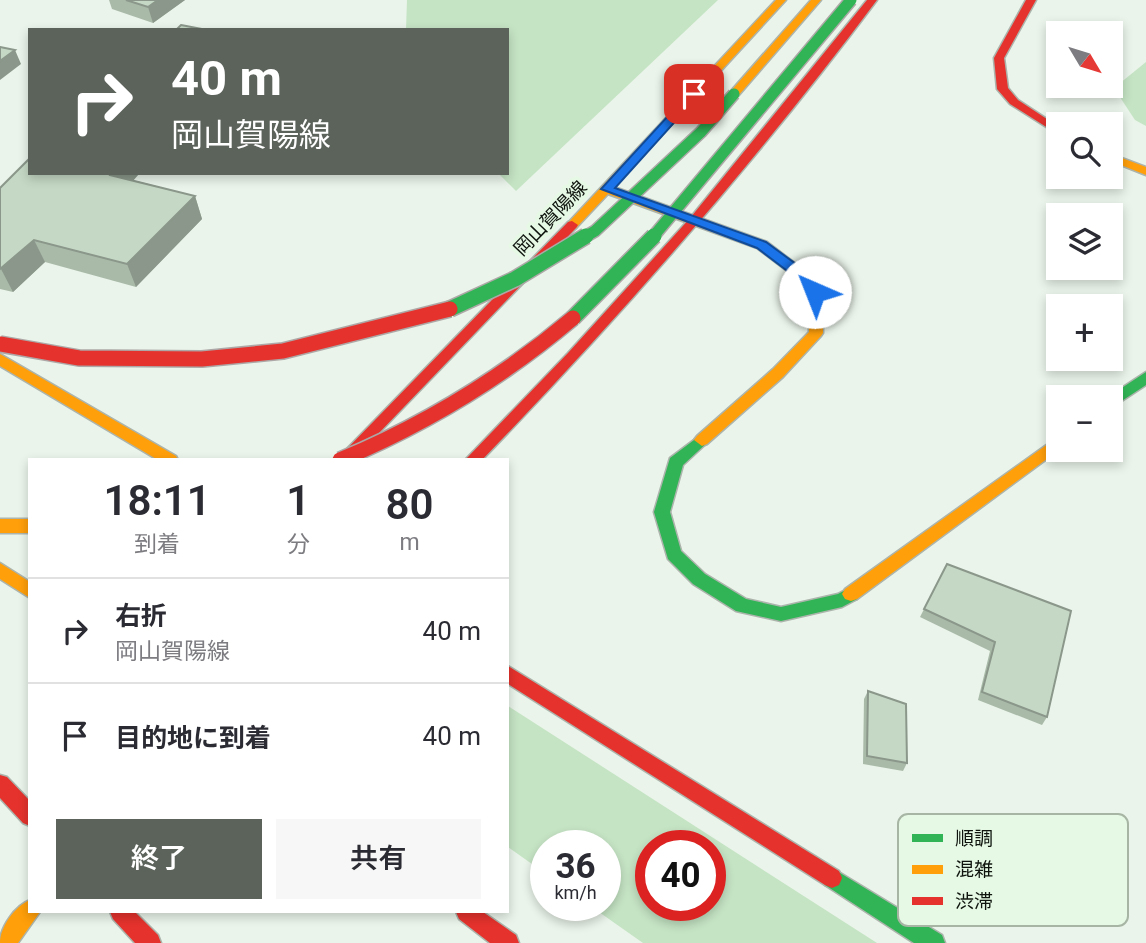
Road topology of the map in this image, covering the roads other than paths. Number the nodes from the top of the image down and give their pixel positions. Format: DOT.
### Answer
graph roads {
  1 [pos="780,0"];
  2 [pos="816,0"];
  3 [pos="851,0"];
  4 [pos="872,0"];
  5 [pos="1031,0"];
  6 [pos="1046,123"];
  7 [pos="1123,161"];
  8 [pos="1146,170"];
  9 [pos="607,189"];
  10 [pos="695,220"];
  11 [pos="0,344"];
  12 [pos="0,359"];
  13 [pos="1146,377"];
  14 [pos="1123,393"];
  15 [pos="1046,452"];
  16 [pos="167,458"];
  17 [pos="344,458"];
  18 [pos="346,458"];
  19 [pos="475,458"];
  20 [pos="0,526"];
  21 [pos="28,526"];
  22 [pos="0,570"];
  23 [pos="28,590"];
  24 [pos="509,675"];
  25 [pos="0,784"];
  26 [pos="28,814"];
  27 [pos="28,913"];
  28 [pos="121,913"];
  29 [pos="467,913"];
  30 [pos="898,920"];
  31 [pos="907,926"];
  32 [pos="5,943"];
  33 [pos="150,943"];
  34 [pos="508,943"];
  35 [pos="934,943"];
  1 -- 9 [label="main road, 岡山賀陽線"];
  2 -- 11 [label="main road, bridge"];
  3 -- 18 [label="main road, bridge"];
  4 -- 10 [label="main road"];
  5 -- 6 [label="main road"];
  7 -- 8 [label="main road"];
  9 -- 10 [label="main road"];
  9 -- 17 [label="main road, 岡山賀陽線"];
  10 -- 15 [label="main road"];
  10 -- 19 [label="main road"];
  12 -- 16 [label="main road"];
  13 -- 14 [label="main road"];
  20 -- 21 [label="main road"];
  22 -- 23 [label="main road"];
  24 -- 30 [label="main road"];
  25 -- 26 [label="main road"];
  27 -- 32 [label="main road"];
  28 -- 33 [label="main road"];
  29 -- 34 [label="main road"];
  31 -- 35 [label="main road"];
}
